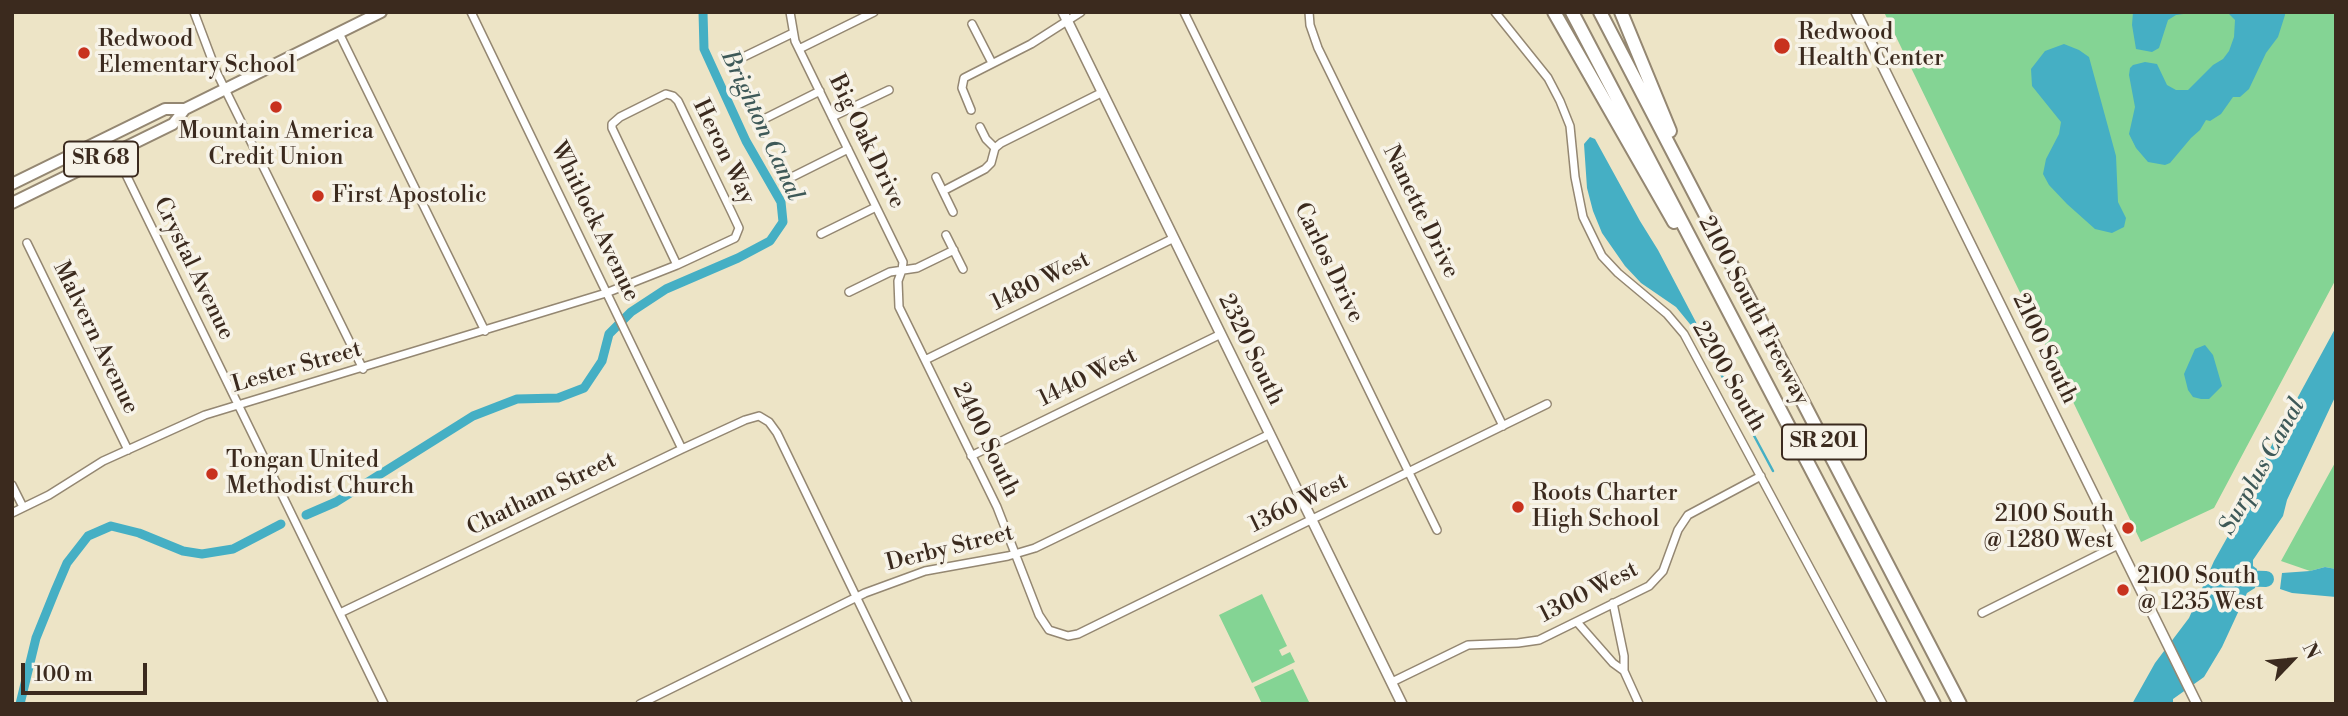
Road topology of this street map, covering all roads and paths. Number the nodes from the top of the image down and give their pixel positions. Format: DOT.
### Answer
graph roads {
  1 [pos="194,12"];
  2 [pos="381,12"];
  3 [pos="471,12"];
  4 [pos="790,12"];
  5 [pos="1081,12"];
  6 [pos="1184,12"];
  7 [pos="1309,12"];
  8 [pos="1495,12"];
  9 [pos="1555,12"];
  10 [pos="1572,12"];
  11 [pos="1600,12"];
  12 [pos="1621,12"];
  13 [pos="1856,12"];
  14 [pos="870,13"];
  15 [pos="1065,16"];
  16 [pos="972,24"];
  17 [pos="339,33"];
  18 [pos="793,33"];
  19 [pos="799,49"];
  20 [pos="733,62"];
  21 [pos="992,63"];
  22 [pos="225,89"];
  23 [pos="889,90"];
  24 [pos="820,91"];
  25 [pos="1102,92"];
  26 [pos="185,109"];
  27 [pos="971,110"];
  28 [pos="832,117"];
  29 [pos="766,118"];
  30 [pos="980,127"];
  31 [pos="995,148"];
  32 [pos="848,149"];
  33 [pos="115,152"];
  34 [pos="794,176"];
  35 [pos="936,177"];
  36 [pos="1688,180"];
  37 [pos="12,184"];
  38 [pos="943,191"];
  39 [pos="12,203"];
  40 [pos="876,207"];
  41 [pos="953,212"];
  42 [pos="739,232"];
  43 [pos="821,234"];
  44 [pos="946,235"];
  45 [pos="1174,239"];
  46 [pos="27,243"];
  47 [pos="954,250"];
  48 [pos="677,265"];
  49 [pos="963,269"];
  50 [pos="902,270"];
  51 [pos="849,292"];
  52 [pos="606,293"];
  53 [pos="1726,303"];
  54 [pos="485,331"];
  55 [pos="1221,334"];
  56 [pos="925,360"];
  57 [pos="363,369"];
  58 [pos="1546,404"];
  59 [pos="238,406"];
  60 [pos="1503,426"];
  61 [pos="1270,434"];
  62 [pos="682,449"];
  63 [pos="128,450"];
  64 [pos="971,456"];
  65 [pos="1409,472"];
  66 [pos="1761,476"];
  67 [pos="12,485"];
  68 [pos="23,507"];
  69 [pos="12,513"];
  70 [pos="1312,520"];
  71 [pos="1437,530"];
  72 [pos="2118,545"];
  73 [pos="1015,554"];
  74 [pos="856,597"];
  75 [pos="1613,604"];
  76 [pos="340,613"];
  77 [pos="1982,613"];
  78 [pos="1577,622"];
  79 [pos="1068,636"];
  80 [pos="1624,671"];
  81 [pos="1392,682"];
  82 [pos="384,704"];
  83 [pos="640,704"];
  84 [pos="908,704"];
  85 [pos="1402,704"];
  86 [pos="1639,704"];
  87 [pos="1883,704"];
  88 [pos="1934,704"];
  89 [pos="1960,704"];
  90 [pos="2197,704"];
  1 -- 22 [label="street"];
  2 -- 17 [label="main road, SR 68"];
  3 -- 52 [label="street, Whitlock Avenue"];
  4 -- 18 [label="street, Big Oak Drive"];
  5 -- 15 [label="street"];
  6 -- 65 [label="street, Carlos Drive"];
  7 -- 60 [label="street, Nanette Drive"];
  8 -- 66 [label="street, 2200 South"];
  9 -- 53 [label="highway"];
  10 -- 53 [label="highway, 2100 South Freeway / SR 201"];
  11 -- 36 [label="highway, 2100 South Freeway / SR 201"];
  12 -- 36 [label="highway"];
  13 -- 72 [label="street, 2100 South"];
  14 -- 19 [label="street"];
  15 -- 21 [label="street"];
  15 -- 25 [label="street, 2320 South"];
  16 -- 21 [label="street"];
  17 -- 22 [label="main road, SR 68"];
  17 -- 54 [label="street"];
  18 -- 19 [label="street, Big Oak Drive"];
  18 -- 20 [label="street"];
  19 -- 24 [label="street, Big Oak Drive"];
  21 -- 27 [label="street"];
  22 -- 26 [label="main road, SR 68"];
  22 -- 57 [label="street"];
  23 -- 28 [label="street"];
  24 -- 28 [label="street, Big Oak Drive"];
  24 -- 29 [label="street"];
  25 -- 31 [label="street"];
  25 -- 45 [label="street, 2320 South"];
  26 -- 33 [label="main road, SR 68"];
  26 -- 37 [label="main road, SR 68"];
  28 -- 32 [label="street, Big Oak Drive"];
  30 -- 31 [label="street"];
  31 -- 38 [label="street"];
  32 -- 34 [label="street"];
  32 -- 40 [label="street, Big Oak Drive"];
  33 -- 39 [label="main road, SR 68"];
  33 -- 59 [label="street, Crystal Avenue"];
  35 -- 38 [label="street"];
  36 -- 89 [label="highway, 2100 South Freeway / SR 201"];
  38 -- 41 [label="street"];
  40 -- 43 [label="street"];
  40 -- 50 [label="street, Big Oak Drive"];
  42 -- 48 [label="street, Lester Street"];
  42 -- 48 [label="street, Heron Way"];
  44 -- 47 [label="street"];
  45 -- 55 [label="street, 2320 South"];
  45 -- 56 [label="street, 1480 West"];
  46 -- 63 [label="street, Malvern Avenue"];
  47 -- 49 [label="street"];
  47 -- 50 [label="street"];
  48 -- 52 [label="street, Lester Street"];
  50 -- 51 [label="street"];
  50 -- 56 [label="street, 2400 South"];
  52 -- 54 [label="street, Lester Street"];
  52 -- 62 [label="street, Whitlock Avenue"];
  53 -- 88 [label="highway, 2100 South Freeway / SR 201"];
  54 -- 57 [label="street, Lester Street"];
  55 -- 61 [label="street, 2320 South"];
  55 -- 64 [label="street, 1440 West"];
  56 -- 64 [label="street, 2400 South"];
  57 -- 59 [label="street, Lester Street"];
  58 -- 60 [label="street, 1360 West"];
  59 -- 63 [label="street, Lester Street"];
  59 -- 76 [label="street, Crystal Avenue"];
  60 -- 65 [label="street, 1360 West"];
  61 -- 70 [label="street, 2320 South"];
  61 -- 73 [label="street, Derby Street"];
  62 -- 74 [label="street, Chatham Street"];
  62 -- 76 [label="street, Chatham Street"];
  63 -- 68 [label="street, Lester Street"];
  64 -- 73 [label="street, 2400 South"];
  65 -- 70 [label="street, 1360 West"];
  65 -- 71 [label="street, Carlos Drive"];
  66 -- 75 [label="street, 1300 West"];
  66 -- 87 [label="street, 2200 South"];
  67 -- 68 [label="street"];
  68 -- 69 [label="street, Lester Street"];
  70 -- 79 [label="street, 1360 West"];
  70 -- 81 [label="street, 2320 South"];
  72 -- 77 [label="street"];
  72 -- 90 [label="street, 2100 South"];
  73 -- 74 [label="street, Derby Street"];
  73 -- 79 [label="street, 2400 South"];
  74 -- 83 [label="street, Derby Street"];
  74 -- 84 [label="street"];
  75 -- 78 [label="street, 1300 West"];
  75 -- 80 [label="street"];
  76 -- 82 [label="street, Crystal Avenue"];
  78 -- 80 [label="street"];
  78 -- 81 [label="street, 1300 West"];
  80 -- 86 [label="street"];
  81 -- 85 [label="street, 2320 South"];
}
